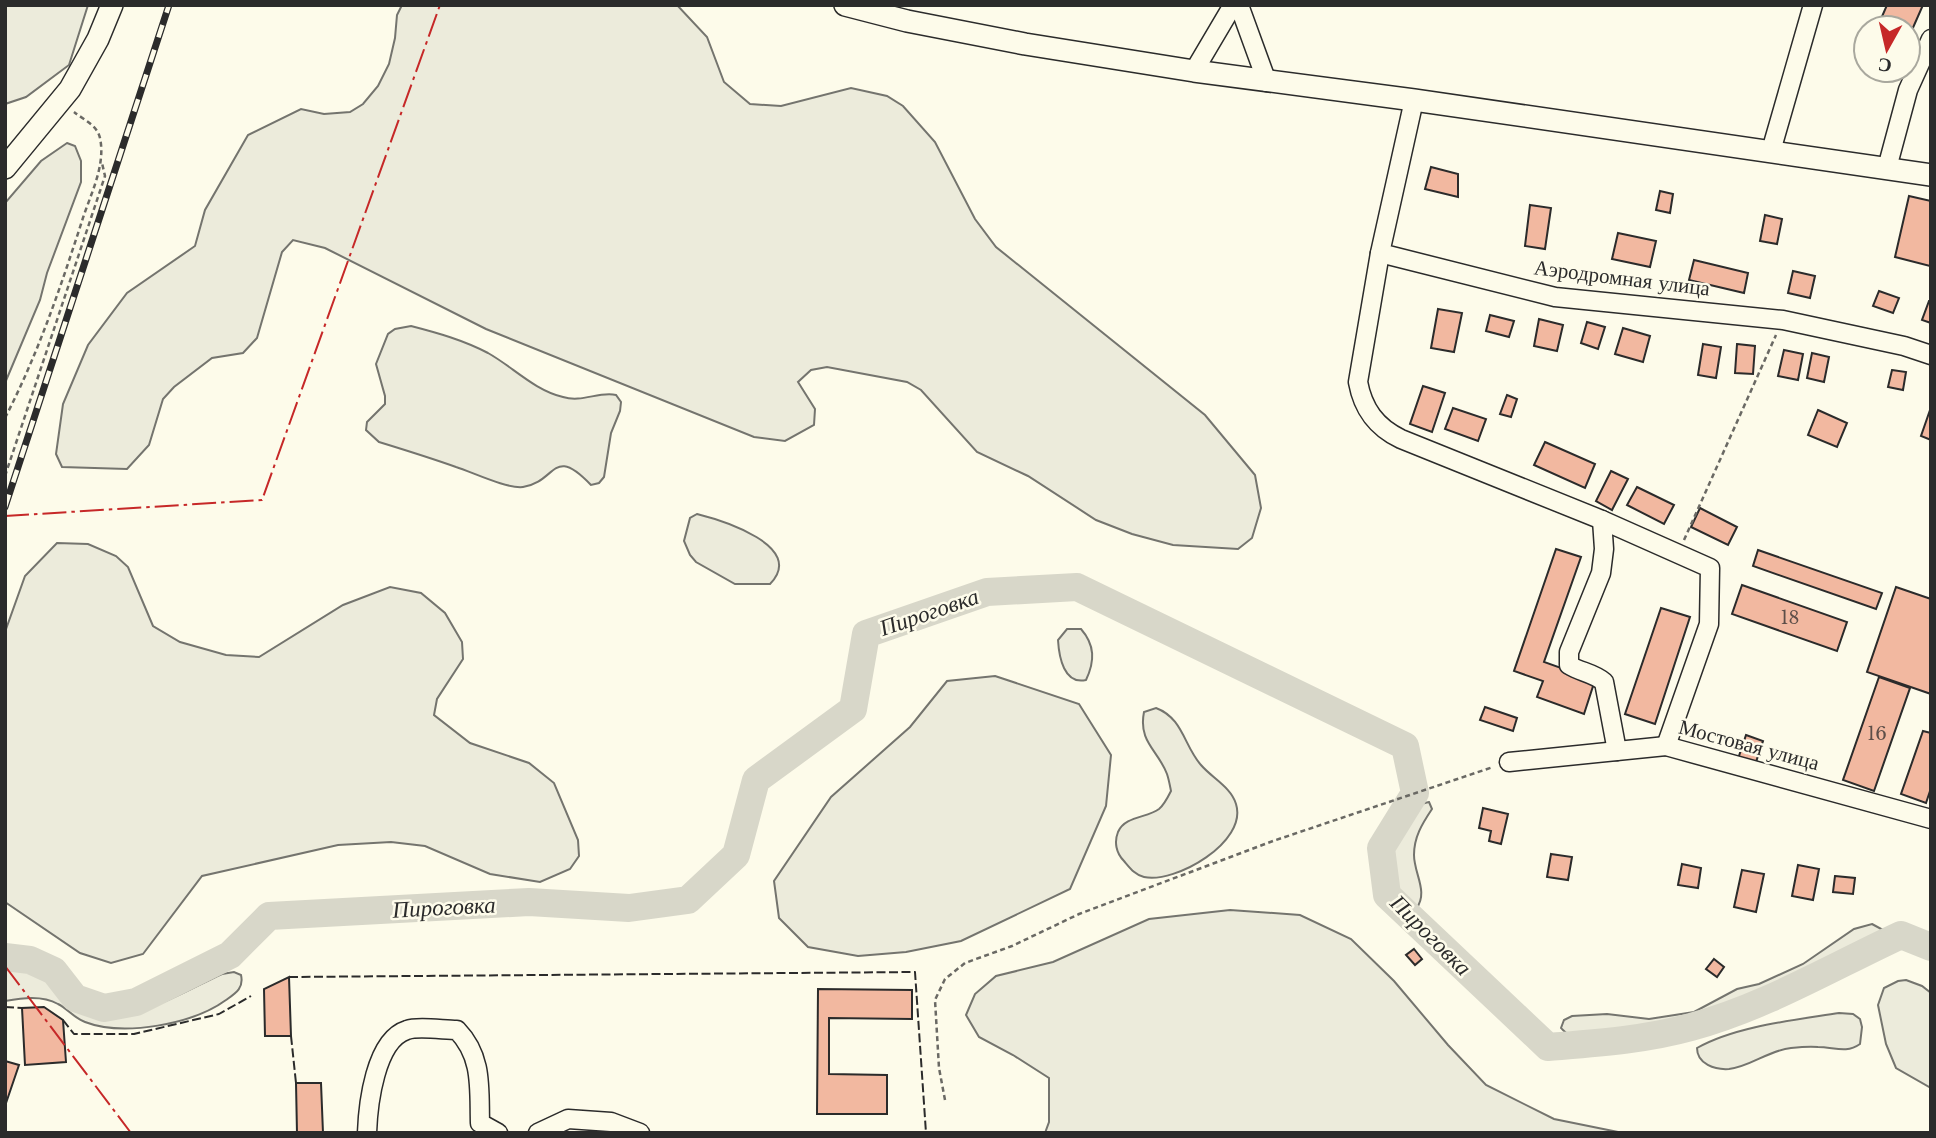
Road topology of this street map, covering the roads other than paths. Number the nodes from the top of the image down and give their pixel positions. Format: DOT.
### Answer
graph roads {
  1 [pos="112,5"];
  2 [pos="1233,5"];
  3 [pos="1239,5"];
  4 [pos="1813,5"];
  5 [pos="848,6"];
  6 [pos="1931,39"];
  7 [pos="1194,71"];
  8 [pos="1267,82"];
  9 [pos="1414,100"];
  10 [pos="1771,151"];
  11 [pos="5,168"];
  12 [pos="1887,168"];
  13 [pos="1931,174"];
  14 [pos="1380,253"];
  15 [pos="1931,355"];
  16 [pos="1602,520"];
  17 [pos="1666,746"];
  18 [pos="1617,751"];
  19 [pos="1509,762"];
  20 [pos="1931,819"];
  21 [pos="367,1133"];
  22 [pos="498,1133"];
  23 [pos="538,1133"];
  24 [pos="640,1133"];
  1 -- 11 [label="main road"];
  2 -- 7 [label="street"];
  3 -- 8 [label="street"];
  4 -- 10 [label="street"];
  5 -- 7 [label="main road"];
  6 -- 12 [label="street"];
  7 -- 8 [label="main road"];
  8 -- 9 [label="main road"];
  9 -- 10 [label="main road"];
  9 -- 14 [label="street"];
  10 -- 12 [label="main road"];
  12 -- 13 [label="main road"];
  14 -- 15 [label="street, Аэродромная улица"];
  14 -- 16 [label="street"];
  16 -- 17 [label="street"];
  16 -- 18 [label="street"];
  17 -- 18 [label="street, Мостовая улица"];
  17 -- 20 [label="street, Мостовая улица"];
  18 -- 19 [label="street, Мостовая улица"];
  21 -- 22 [label="street"];
  23 -- 24 [label="street"];
}
